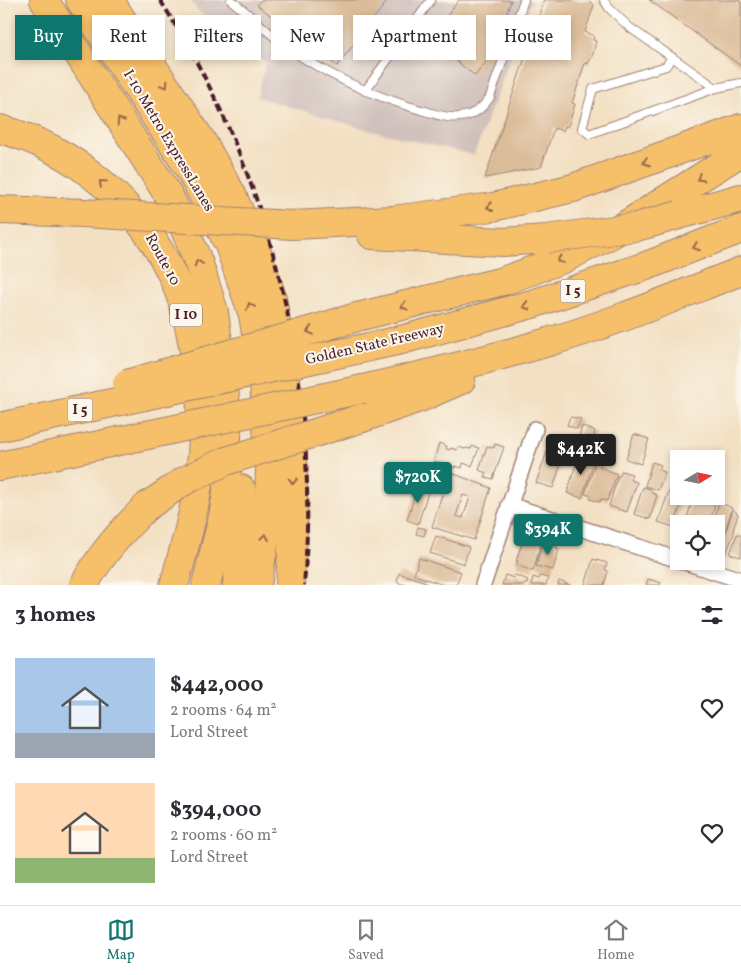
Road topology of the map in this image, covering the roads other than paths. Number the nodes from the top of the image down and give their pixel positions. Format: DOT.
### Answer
graph roads {
  1 [pos="44,0"];
  2 [pos="80,0"];
  3 [pos="109,0"];
  4 [pos="231,0"];
  5 [pos="431,0"];
  6 [pos="524,0"];
  7 [pos="604,0"];
  8 [pos="672,57"];
  9 [pos="741,84"];
  10 [pos="716,88"];
  11 [pos="365,91"];
  12 [pos="741,128"];
  13 [pos="0,129"];
  14 [pos="741,152"];
  15 [pos="741,198"];
  16 [pos="2,209"];
  17 [pos="388,228"];
  18 [pos="741,229"];
  19 [pos="741,271"];
  20 [pos="549,342"];
  21 [pos="136,390"];
  22 [pos="225,396"];
  23 [pos="8,425"];
  24 [pos="535,429"];
  25 [pos="228,430"];
  26 [pos="8,466"];
  27 [pos="509,505"];
  28 [pos="670,558"];
  29 [pos="709,570"];
  30 [pos="741,580"];
  31 [pos="84,585"];
  32 [pos="174,585"];
  33 [pos="186,585"];
  34 [pos="206,585"];
  35 [pos="237,585"];
  36 [pos="258,585"];
  37 [pos="290,585"];
  38 [pos="484,585"];
  22 -- 1 [label="highway, one-way"];
  36 -- 2 [label="highway, I-10 Metro ExpressLanes, one-way"];
  3 -- 37 [label="highway, I-10 Metro ExpressLanes, one-way"];
  4 -- 11 [label="lane"];
  5 -- 11 [label="lane"];
  6 -- 11 [label="lane"];
  7 -- 8 [label="lane"];
  8 -- 10 [label="lane"];
  8 -- 10 [label="lane"];
  9 -- 10 [label="lane"];
  12 -- 17 [label="highway, one-way"];
  32 -- 13 [label="highway, Route 10 / I 10, one-way"];
  14 -- 21 [label="highway, one-way, bridge"];
  15 -- 17 [label="highway, bridge"];
  16 -- 17 [label="highway, bridge"];
  18 -- 21 [label="highway, Golden State Freeway / I 5, one-way, bridge"];
  19 -- 20 [label="highway"];
  20 -- 26 [label="highway, bridge"];
  20 -- 31 [label="highway, bridge"];
  21 -- 23 [label="highway"];
  22 -- 25 [label="highway"];
  22 -- 33 [label="highway"];
  24 -- 27 [label="street"];
  25 -- 34 [label="highway"];
  25 -- 35 [label="highway"];
  27 -- 28 [label="street"];
  27 -- 38 [label="street"];
  29 -- 30 [label="street"];
}
